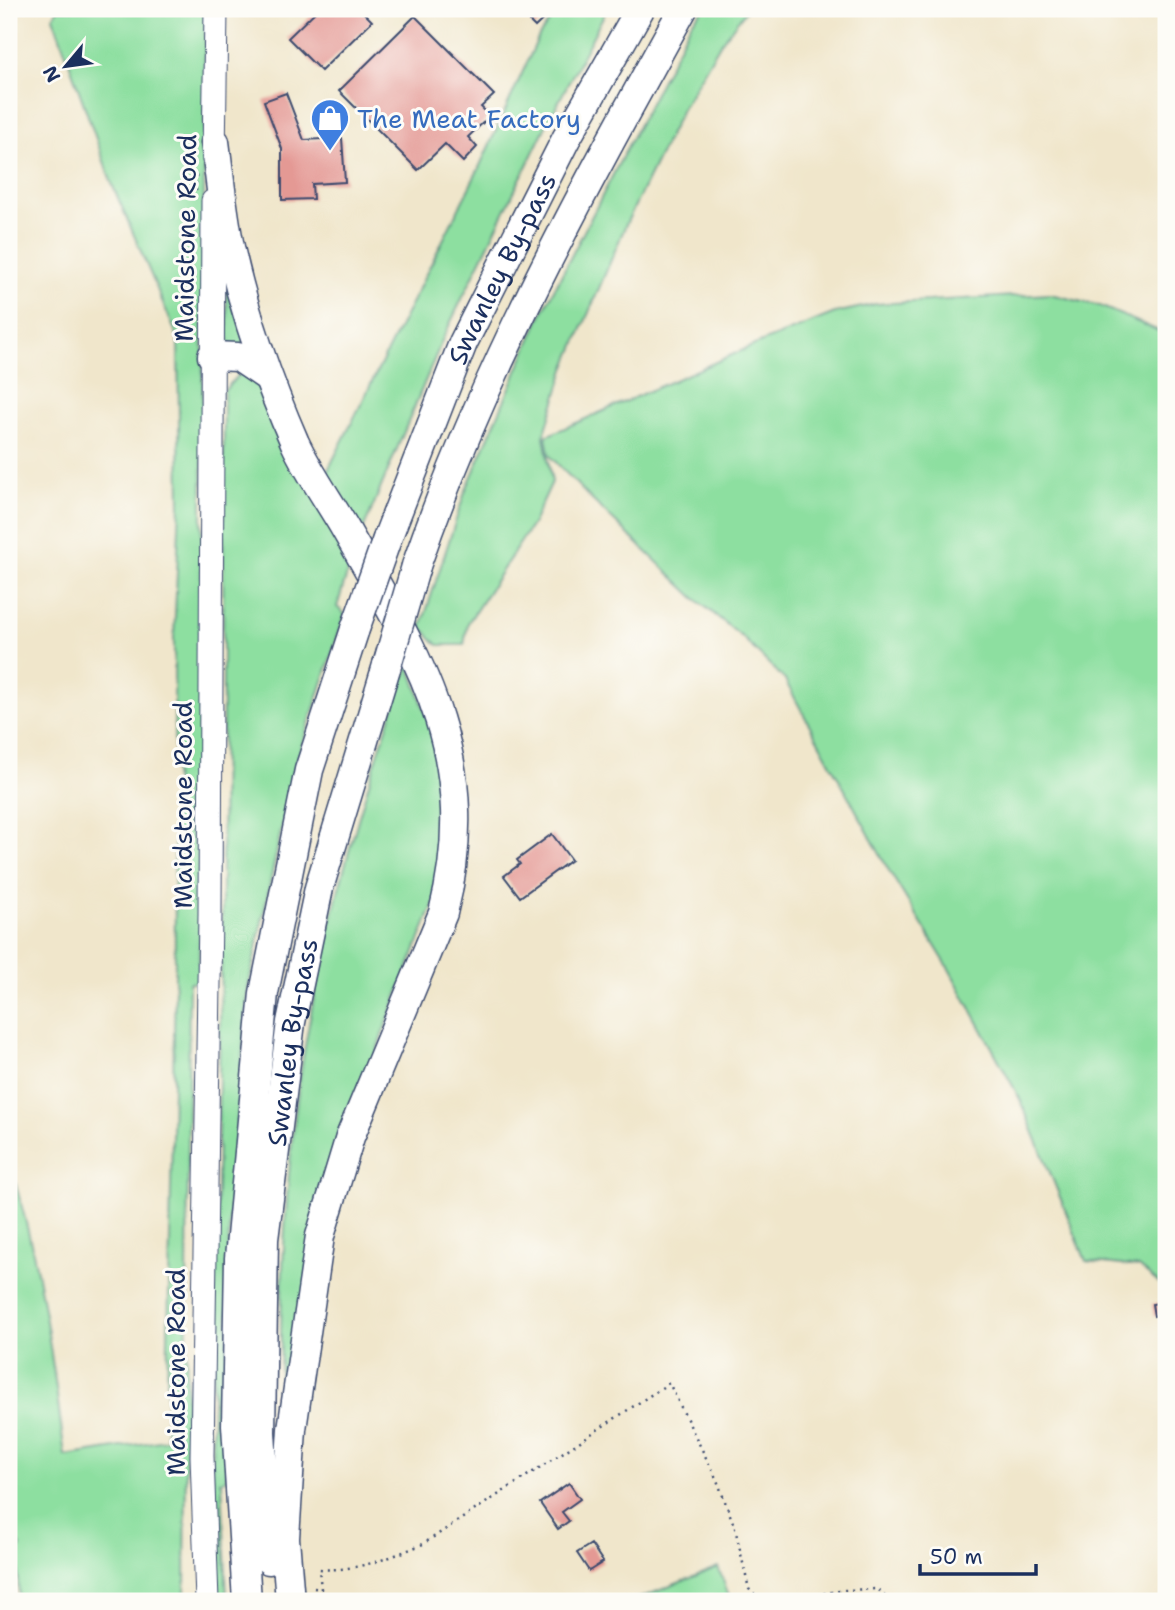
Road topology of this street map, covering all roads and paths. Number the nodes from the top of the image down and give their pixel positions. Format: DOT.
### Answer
graph roads {
  1 [pos="33,9"];
  2 [pos="216,9"];
  3 [pos="640,9"];
  4 [pos="683,9"];
  5 [pos="9,14"];
  6 [pos="215,142"];
  7 [pos="212,356"];
  8 [pos="266,376"];
  9 [pos="249,1429"];
  10 [pos="302,1595"];
  11 [pos="206,1601"];
  12 [pos="247,1601"];
  13 [pos="272,1601"];
  14 [pos="760,1601"];
  15 [pos="775,1601"];
  16 [pos="889,1601"];
  1 -- 5 [label="path"];
  2 -- 6 [label="main road, Maidstone Road"];
  3 -- 9 [label="highway, Swanley By-pass, bridge"];
  4 -- 9 [label="highway, Swanley By-pass, bridge"];
  6 -- 7 [label="main road, Maidstone Road"];
  6 -- 8 [label="highway"];
  7 -- 8 [label="highway"];
  7 -- 11 [label="main road, Maidstone Road"];
  8 -- 10 [label="highway"];
  9 -- 12 [label="highway"];
  9 -- 13 [label="highway"];
  10 -- 14 [label="path"];
  15 -- 16 [label="path"];
}
